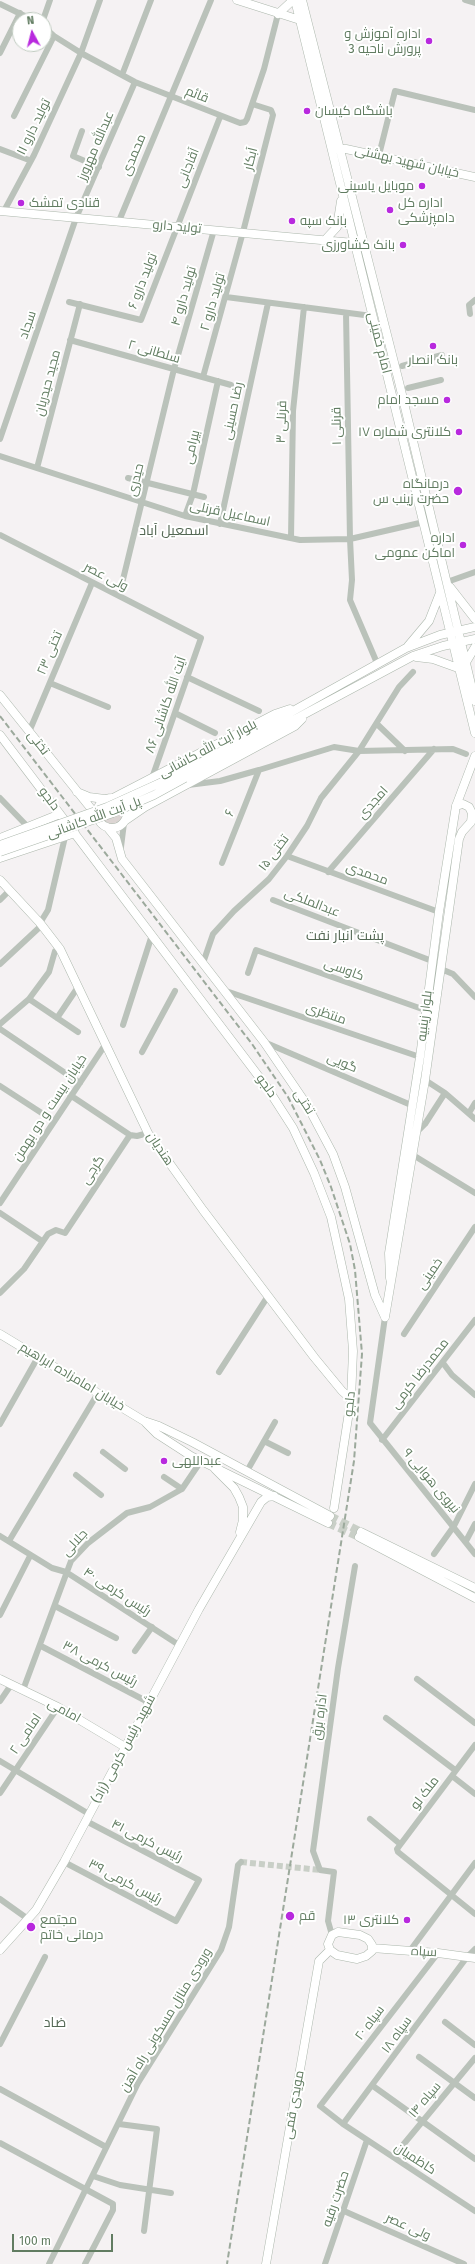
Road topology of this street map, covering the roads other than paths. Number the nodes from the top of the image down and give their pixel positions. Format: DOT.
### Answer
graph roads {
  1 [pos="1,0"];
  2 [pos="50,0"];
  3 [pos="100,0"];
  4 [pos="151,0"];
  5 [pos="211,0"];
  6 [pos="237,0"];
  7 [pos="294,0"];
  8 [pos="302,0"];
  9 [pos="465,0"];
  10 [pos="475,3"];
  11 [pos="0,4"];
  12 [pos="18,12"];
  13 [pos="45,12"];
  14 [pos="278,14"];
  15 [pos="300,20"];
  16 [pos="12,29"];
  17 [pos="54,36"];
  18 [pos="0,53"];
  19 [pos="81,53"];
  20 [pos="122,75"];
  21 [pos="135,82"];
  22 [pos="170,97"];
  23 [pos="252,104"];
  24 [pos="475,110"];
  25 [pos="14,116"];
  26 [pos="220,117"];
  27 [pos="82,131"];
  28 [pos="340,148"];
  29 [pos="0,149"];
  30 [pos="331,150"];
  31 [pos="379,155"];
  32 [pos="29,160"];
  33 [pos="100,167"];
  34 [pos="475,177"];
  35 [pos="342,195"];
  36 [pos="2,211"];
  37 [pos="76,218"];
  38 [pos="119,221"];
  39 [pos="176,226"];
  40 [pos="214,230"];
  41 [pos="243,232"];
  42 [pos="325,240"];
  43 [pos="354,243"];
  44 [pos="226,297"];
  45 [pos="475,300"];
  46 [pos="69,302"];
  47 [pos="268,303"];
  48 [pos="80,304"];
  49 [pos="304,307"];
  50 [pos="346,313"];
  51 [pos="470,314"];
  52 [pos="372,316"];
  53 [pos="70,340"];
  54 [pos="442,355"];
  55 [pos="402,366"];
  56 [pos="174,369"];
  57 [pos="203,377"];
  58 [pos="441,380"];
  59 [pos="218,381"];
  60 [pos="231,385"];
  61 [pos="408,388"];
  62 [pos="1,435"];
  63 [pos="0,456"];
  64 [pos="37,468"];
  65 [pos="128,478"];
  66 [pos="147,482"];
  67 [pos="193,494"];
  68 [pos="204,497"];
  69 [pos="142,503"];
  70 [pos="185,516"];
  71 [pos="424,522"];
  72 [pos="220,524"];
  73 [pos="0,535"];
  74 [pos="291,538"];
  75 [pos="350,539"];
  76 [pos="475,572"];
  77 [pos="447,582"];
  78 [pos="92,583"];
  79 [pos="440,593"];
  80 [pos="119,596"];
  81 [pos="475,619"];
  82 [pos="475,627"];
  83 [pos="454,631"];
  84 [pos="201,638"];
  85 [pos="475,639"];
  86 [pos="456,643"];
  87 [pos="475,647"];
  88 [pos="406,648"];
  89 [pos="413,656"];
  90 [pos="377,663"];
  91 [pos="462,666"];
  92 [pos="413,672"];
  93 [pos="188,677"];
  94 [pos="50,683"];
  95 [pos="0,695"];
  96 [pos="475,701"];
  97 [pos="304,704"];
  98 [pos="108,707"];
  99 [pos="259,711"];
  100 [pos="175,714"];
  101 [pos="377,724"];
  102 [pos="29,732"];
  103 [pos="215,733"];
  104 [pos="475,733"];
  105 [pos="0,735"];
  106 [pos="434,749"];
  107 [pos="359,750"];
  108 [pos="405,751"];
  109 [pos="466,754"];
  110 [pos="475,756"];
  111 [pos="259,770"];
  112 [pos="152,778"];
  113 [pos="185,779"];
  114 [pos="134,788"];
  115 [pos="75,790"];
  116 [pos="0,798"];
  117 [pos="109,798"];
  118 [pos="456,806"];
  119 [pos="145,807"];
  120 [pos="60,814"];
  121 [pos="98,816"];
  122 [pos="125,821"];
  123 [pos="473,823"];
  124 [pos="28,827"];
  125 [pos="107,827"];
  126 [pos="75,833"];
  127 [pos="65,836"];
  128 [pos="0,838"];
  129 [pos="0,845"];
  130 [pos="0,852"];
  131 [pos="287,856"];
  132 [pos="0,858"];
  133 [pos="122,859"];
  134 [pos="222,863"];
  135 [pos="328,872"];
  136 [pos="0,880"];
  137 [pos="10,890"];
  138 [pos="0,900"];
  139 [pos="273,900"];
  140 [pos="438,912"];
  141 [pos="41,924"];
  142 [pos="152,935"];
  143 [pos="60,949"];
  144 [pos="432,961"];
  145 [pos="203,963"];
  146 [pos="0,964"];
  147 [pos="441,969"];
  148 [pos="248,973"];
  149 [pos="78,987"];
  150 [pos="175,991"];
  151 [pos="226,991"];
  152 [pos="475,997"];
  153 [pos="29,999"];
  154 [pos="425,1010"];
  155 [pos="57,1018"];
  156 [pos="0,1024"];
  157 [pos="123,1025"];
  158 [pos="0,1029"];
  159 [pos="78,1032"];
  160 [pos="264,1042"];
  161 [pos="105,1046"];
  162 [pos="142,1052"];
  163 [pos="420,1057"];
  164 [pos="425,1080"];
  165 [pos="80,1083"];
  166 [pos="0,1086"];
  167 [pos="446,1093"];
  168 [pos="70,1095"];
  169 [pos="413,1096"];
  170 [pos="422,1097"];
  171 [pos="475,1103"];
  172 [pos="411,1105"];
  173 [pos="469,1113"];
  174 [pos="475,1118"];
  175 [pos="54,1121"];
  176 [pos="416,1132"];
  177 [pos="148,1133"];
  178 [pos="130,1135"];
  179 [pos="413,1155"];
  180 [pos="475,1193"];
  181 [pos="0,1203"];
  182 [pos="0,1213"];
  183 [pos="475,1227"];
  184 [pos="42,1241"];
  185 [pos="390,1278"];
  186 [pos="0,1294"];
  187 [pos="268,1296"];
  188 [pos="385,1317"];
  189 [pos="475,1320"];
  190 [pos="0,1334"];
  191 [pos="404,1334"];
  192 [pos="38,1357"];
  193 [pos="443,1363"];
  194 [pos="219,1372"];
  195 [pos="98,1394"];
  196 [pos="475,1395"];
  197 [pos="351,1399"];
  198 [pos="144,1421"];
  199 [pos="274,1422"];
  200 [pos="0,1424"];
  201 [pos="382,1440"];
  202 [pos="264,1441"];
  203 [pos="192,1442"];
  204 [pos="103,1452"];
  205 [pos="288,1453"];
  206 [pos="191,1456"];
  207 [pos="201,1461"];
  208 [pos="210,1464"];
  209 [pos="125,1469"];
  210 [pos="247,1471"];
  211 [pos="76,1475"];
  212 [pos="164,1477"];
  213 [pos="475,1484"];
  214 [pos="182,1489"];
  215 [pos="101,1495"];
  216 [pos="274,1496"];
  217 [pos="334,1508"];
  218 [pos="475,1524"];
  219 [pos="454,1526"];
  220 [pos="0,1536"];
  221 [pos="238,1540"];
  222 [pos="9,1541"];
  223 [pos="466,1541"];
  224 [pos="434,1554"];
  225 [pos="475,1554"];
  226 [pos="30,1556"];
  227 [pos="355,1566"];
  228 [pos="66,1572"];
  229 [pos="475,1588"];
  230 [pos="475,1598"];
  231 [pos="55,1606"];
  232 [pos="0,1615"];
  233 [pos="152,1627"];
  234 [pos="116,1638"];
  235 [pos="179,1645"];
  236 [pos="41,1646"];
  237 [pos="136,1651"];
  238 [pos="0,1679"];
  239 [pos="417,1679"];
  240 [pos="11,1685"];
  241 [pos="23,1690"];
  242 [pos="0,1701"];
  243 [pos="148,1702"];
  244 [pos="58,1707"];
  245 [pos="386,1718"];
  246 [pos="475,1724"];
  247 [pos="475,1745"];
  248 [pos="126,1747"];
  249 [pos="0,1761"];
  250 [pos="16,1769"];
  251 [pos="454,1773"];
  252 [pos="0,1793"];
  253 [pos="475,1794"];
  254 [pos="87,1817"];
  255 [pos="370,1819"];
  256 [pos="400,1844"];
  257 [pos="64,1862"];
  258 [pos="475,1863"];
  259 [pos="239,1864"];
  260 [pos="452,1894"];
  261 [pos="0,1899"];
  262 [pos="475,1914"];
  263 [pos="28,1919"];
  264 [pos="176,1921"];
  265 [pos="332,1934"];
  266 [pos="372,1948"];
  267 [pos="475,1949"];
  268 [pos="0,1950"];
  269 [pos="330,1950"];
  270 [pos="409,1952"];
  271 [pos="438,1953"];
  272 [pos="45,1957"];
  273 [pos="471,1957"];
  274 [pos="445,2022"];
  275 [pos="0,2044"];
  276 [pos="475,2045"];
  277 [pos="419,2056"];
  278 [pos="475,2058"];
  279 [pos="455,2082"];
  280 [pos="373,2086"];
  281 [pos="0,2089"];
  282 [pos="475,2098"];
  283 [pos="320,2106"];
  284 [pos="422,2121"];
  285 [pos="119,2124"];
  286 [pos="343,2124"];
  287 [pos="367,2140"];
  288 [pos="0,2143"];
  289 [pos="106,2147"];
  290 [pos="393,2157"];
  291 [pos="475,2159"];
  292 [pos="93,2176"];
  293 [pos="149,2189"];
  294 [pos="86,2190"];
  295 [pos="171,2193"];
  296 [pos="344,2211"];
  297 [pos="475,2211"];
  298 [pos="144,2230"];
  299 [pos="49,2264"];
  300 [pos="85,2264"];
  301 [pos="266,2264"];
  302 [pos="325,2264"];
  303 [pos="464,2264"];
  1 -- 11 [label="street"];
  2 -- 13 [label="street"];
  3 -- 19 [label="street, تولید دارو ۱۱"];
  4 -- 20 [label="street"];
  5 -- 22 [label="street, محمدی"];
  6 -- 14 [label="main road"];
  7 -- 14 [label="main road"];
  7 -- 15 [label="main road, امام خمینی"];
  8 -- 28 [label="main road, امام خمینی"];
  9 -- 10 [label="street"];
  11 -- 12 [label="street"];
  14 -- 15 [label="main road"];
  14 -- 23 [label="street, قائم"];
  15 -- 30 [label="main road, امام خمینی"];
  16 -- 18 [label="street"];
  17 -- 19 [label="street, قائم"];
  17 -- 25 [label="street"];
  19 -- 20 [label="street, قائم"];
  19 -- 32 [label="street, تولید دارو ۱۱"];
  20 -- 21 [label="street, قائم"];
  21 -- 22 [label="street, قائم"];
  21 -- 33 [label="street, عبدالله مهرورز"];
  22 -- 26 [label="street, قائم"];
  22 -- 38 [label="street, محمدی"];
  23 -- 26 [label="street, قائم"];
  23 -- 41 [label="street, آبکار"];
  24 -- 31 [label="street"];
  26 -- 39 [label="street, آقاجانی"];
  27 -- 33 [label="street"];
  28 -- 30 [label="main road"];
  28 -- 31 [label="main road, خیابان شهید بهشتی"];
  28 -- 77 [label="main road, امام خمینی"];
  29 -- 32 [label="street"];
  30 -- 35 [label="main road, امام خمینی"];
  31 -- 34 [label="main road, خیابان شهید بهشتی"];
  32 -- 36 [label="street, تولید دارو ۱۱"];
  33 -- 37 [label="street, عبدالله مهرورز"];
  35 -- 42 [label="main road"];
  35 -- 43 [label="main road, امام خمینی"];
  36 -- 37 [label="main road, تولید دارو"];
  37 -- 38 [label="main road, تولید دارو"];
  37 -- 62 [label="street, سجاد"];
  38 -- 39 [label="main road, تولید دارو"];
  39 -- 40 [label="main road, تولید دارو"];
  39 -- 48 [label="street, تولید دارو ۶"];
  40 -- 41 [label="main road, تولید دارو"];
  40 -- 56 [label="street, تولید دارو ۴"];
  41 -- 42 [label="main road, تولید دارو"];
  41 -- 44 [label="street, تولید دارو ۲"];
  42 -- 43 [label="main road, تولید دارو"];
  43 -- 52 [label="main road, امام خمینی"];
  44 -- 47 [label="street"];
  44 -- 57 [label="street, تولید دارو ۲"];
  45 -- 51 [label="street"];
  46 -- 48 [label="street, تولید دارو ۶"];
  47 -- 49 [label="street"];
  47 -- 72 [label="street, رضا حسینی"];
  48 -- 53 [label="street, مجید حیدریان"];
  49 -- 50 [label="street"];
  49 -- 74 [label="street, قرنلی ۳"];
  50 -- 52 [label="street"];
  50 -- 75 [label="street, قرنلی ۱"];
  52 -- 71 [label="main road, امام خمینی"];
  53 -- 56 [label="street, ۲ سلطانی"];
  53 -- 64 [label="street, مجید حیدریان"];
  54 -- 55 [label="street"];
  56 -- 57 [label="street, ۲ سلطانی"];
  56 -- 66 [label="street, حیدری"];
  57 -- 59 [label="street, ۲ سلطانی"];
  58 -- 61 [label="street"];
  59 -- 60 [label="street, ۲ سلطانی"];
  59 -- 67 [label="street, بیرامی"];
  63 -- 64 [label="street, اسماعیل قرنلی"];
  64 -- 69 [label="street, اسماعیل قرنلی"];
  65 -- 66 [label="street"];
  66 -- 67 [label="street"];
  66 -- 69 [label="street, حیدری"];
  67 -- 68 [label="street"];
  67 -- 70 [label="street, بیرامی"];
  69 -- 70 [label="street, اسماعیل قرنلی"];
  69 -- 80 [label="street, حیدری"];
  70 -- 72 [label="street, اسماعیل قرنلی"];
  71 -- 75 [label="street, اسماعیل قرنلی"];
  71 -- 79 [label="main road, امام خمینی"];
  72 -- 74 [label="street, اسماعیل قرنلی"];
  73 -- 78 [label="street, ولی عصر"];
  74 -- 75 [label="street, اسماعیل قرنلی"];
  75 -- 90 [label="street, قرنلی ۱"];
  76 -- 77 [label="street"];
  77 -- 81 [label="main road"];
  77 -- 83 [label="main road, امام خمینی"];
  78 -- 80 [label="street, ولی عصر"];
  78 -- 94 [label="street, تختی ۲۳"];
  79 -- 83 [label="main road, امام خمینی"];
  79 -- 88 [label="main road"];
  80 -- 84 [label="street, ولی عصر"];
  82 -- 83 [label="main road, بلوار آیت الله کاشانی"];
  83 -- 86 [label="main road, امام خمینی"];
  83 -- 88 [label="main road, بلوار آیت الله کاشانی"];
  84 -- 93 [label="street, آیت الله کاشانی ۸۶"];
  85 -- 86 [label="main road, بلوار آیت الله کاشانی"];
  86 -- 89 [label="main road, بلوار آیت الله کاشانی"];
  86 -- 91 [label="main road, امام خمینی"];
  87 -- 91 [label="main road"];
  88 -- 90 [label="main road, بلوار آیت الله کاشانی"];
  89 -- 91 [label="main road"];
  89 -- 113 [label="main road, بلوار آیت الله کاشانی"];
  90 -- 97 [label="main road, بلوار آیت الله کاشانی"];
  91 -- 96 [label="main road, امام خمینی"];
  91 -- 104 [label="main road, امام خمینی"];
  92 -- 101 [label="street, تختی ۱۵"];
  93 -- 99 [label="street"];
  93 -- 100 [label="street, آیت الله کاشانی ۸۶"];
  94 -- 98 [label="street"];
  94 -- 102 [label="street, تختی ۲۳"];
  95 -- 102 [label="main road, تختی"];
  97 -- 112 [label="main road, بلوار آیت الله کاشانی"];
  97 -- 113 [label="main road, بلوار آیت الله کاشانی"];
  100 -- 103 [label="street"];
  100 -- 112 [label="street, آیت الله کاشانی ۸۶"];
  101 -- 107 [label="street, تختی ۱۵"];
  101 -- 108 [label="street"];
  102 -- 115 [label="main road, تختی"];
  105 -- 120 [label="main road, دلجو"];
  106 -- 108 [label="street"];
  106 -- 109 [label="street"];
  106 -- 135 [label="street, امجدی"];
  107 -- 108 [label="street"];
  107 -- 111 [label="street"];
  107 -- 131 [label="street, تختی ۱۵"];
  110 -- 118 [label="main road, بلوار زینبیه"];
  111 -- 113 [label="street"];
  111 -- 134 [label="street, ۶"];
  112 -- 114 [label="main road, بلوار آیت الله کاشانی"];
  113 -- 119 [label="main road, بلوار آیت الله کاشانی"];
  113 -- 129 [label="main road, پل آیت الله کاشانی, bridge"];
  113 -- 130 [label="main road, پل آیت الله کاشانی, bridge"];
  114 -- 117 [label="main road, بلوار آیت الله کاشانی"];
  114 -- 119 [label="main road"];
  115 -- 117 [label="main road"];
  115 -- 121 [label="main road, تختی"];
  116 -- 124 [label="street"];
  117 -- 121 [label="main road"];
  117 -- 122 [label="main road"];
  118 -- 123 [label="main road"];
  118 -- 140 [label="main road, بلوار زینبیه"];
  119 -- 122 [label="main road, بلوار آیت الله کاشانی"];
  120 -- 124 [label="main road"];
  120 -- 126 [label="main road, دلجو"];
  121 -- 125 [label="main road"];
  122 -- 125 [label="main road"];
  122 -- 133 [label="street"];
  123 -- 147 [label="main road, بلوار زینبیه"];
  124 -- 128 [label="main road"];
  125 -- 133 [label="main road, تختی"];
  126 -- 127 [label="main road"];
  126 -- 142 [label="main road, دلجو"];
  127 -- 132 [label="main road"];
  127 -- 141 [label="street"];
  131 -- 135 [label="street, محمدی"];
  131 -- 145 [label="street, تختی ۱۵"];
  133 -- 145 [label="main road, تختی"];
  135 -- 140 [label="street, محمدی"];
  136 -- 137 [label="main road, هندیان"];
  137 -- 138 [label="street"];
  137 -- 141 [label="main road, هندیان"];
  139 -- 144 [label="street, عبدالملکی"];
  140 -- 144 [label="main road, بلوار زینبیه"];
  141 -- 143 [label="main road, هندیان"];
  141 -- 146 [label="street"];
  142 -- 157 [label="street"];
  142 -- 197 [label="main road, دلجو"];
  143 -- 149 [label="main road, هندیان"];
  143 -- 153 [label="street"];
  144 -- 154 [label="main road, بلوار زینبیه"];
  145 -- 151 [label="main road, تختی"];
  147 -- 152 [label="street"];
  147 -- 164 [label="main road, بلوار زینبیه"];
  148 -- 154 [label="street, کاوسی"];
  149 -- 155 [label="street"];
  149 -- 161 [label="main road, هندیان"];
  150 -- 162 [label="street"];
  151 -- 160 [label="main road, تختی"];
  151 -- 163 [label="street, منتظری"];
  153 -- 155 [label="street"];
  153 -- 156 [label="street"];
  154 -- 163 [label="main road, بلوار زینبیه"];
  155 -- 159 [label="street"];
  158 -- 165 [label="street"];
  160 -- 172 [label="street, گویی"];
  160 -- 188 [label="main road, تختی"];
  161 -- 165 [label="street, خیابان بیست و دو بهمن"];
  161 -- 177 [label="main road, هندیان"];
  163 -- 169 [label="main road, بلوار زینبیه"];
  164 -- 167 [label="street"];
  164 -- 170 [label="main road, بلوار زینبیه"];
  165 -- 168 [label="street, خیابان بیست و دو بهمن"];
  166 -- 175 [label="street"];
  167 -- 173 [label="street"];
  167 -- 176 [label="street"];
  168 -- 175 [label="street, خیابان بیست و دو بهمن"];
  168 -- 178 [label="street"];
  169 -- 170 [label="street"];
  169 -- 172 [label="main road, بلوار زینبیه"];
  170 -- 176 [label="main road, بلوار زینبیه"];
  171 -- 173 [label="street"];
  172 -- 185 [label="main road, بلوار زینبیه"];
  173 -- 174 [label="street"];
  175 -- 181 [label="street, خیابان بیست و دو بهمن"];
  176 -- 179 [label="main road, بلوار زینبیه"];
  177 -- 178 [label="street"];
  177 -- 187 [label="main road, هندیان"];
  178 -- 184 [label="street, گرجی"];
  179 -- 180 [label="street"];
  179 -- 185 [label="main road, بلوار زینبیه"];
  182 -- 184 [label="street"];
  183 -- 191 [label="street, خمینی"];
  184 -- 186 [label="street"];
  185 -- 188 [label="main road, بلوار زینبیه"];
  187 -- 194 [label="street"];
  187 -- 197 [label="main road, هندیان"];
  188 -- 201 [label="street, نیروی هوایی ۹"];
  189 -- 193 [label="street, محمدرضا کرمی"];
  190 -- 192 [label="main road, خیابان امامزاده ابراهیم"];
  192 -- 195 [label="main road, خیابان امامزاده ابراهیم"];
  192 -- 200 [label="street"];
  193 -- 196 [label="street"];
  193 -- 201 [label="street, محمدرضا کرمی"];
  195 -- 198 [label="main road, خیابان امامزاده ابراهیم"];
  195 -- 222 [label="street"];
  197 -- 217 [label="main road, دلجو"];
  198 -- 203 [label="main road, خیابان امامزاده ابراهیم"];
  198 -- 206 [label="main road, خیابان امامزاده ابراهیم"];
  199 -- 202 [label="street"];
  201 -- 219 [label="street, نیروی هوایی ۹"];
  202 -- 205 [label="street"];
  202 -- 210 [label="street"];
  203 -- 206 [label="main road"];
  203 -- 210 [label="main road, خیابان امامزاده ابراهیم"];
  204 -- 209 [label="street"];
  206 -- 207 [label="main road, خیابان امامزاده ابراهیم"];
  207 -- 208 [label="main road, خیابان امامزاده ابراهیم"];
  207 -- 214 [label="street, جلالی"];
  208 -- 216 [label="main road, خیابان امامزاده ابراهیم"];
  208 -- 221 [label="main road"];
  210 -- 216 [label="main road, خیابان امامزاده ابراهیم"];
  211 -- 215 [label="street"];
  212 -- 214 [label="street"];
  213 -- 219 [label="street"];
  214 -- 228 [label="street, جلالی"];
  216 -- 221 [label="main road"];
  218 -- 223 [label="street"];
  219 -- 223 [label="street, نیروی هوایی ۹"];
  219 -- 224 [label="street"];
  220 -- 222 [label="street, رئیس کرمی ۴۰"];
  221 -- 235 [label="main road, شهید رئیس کرمی (زاد)"];
  222 -- 226 [label="street, رئیس کرمی ۴۰"];
  223 -- 225 [label="street, نیروی هوایی ۹"];
  226 -- 228 [label="street, رئیس کرمی ۴۰"];
  226 -- 232 [label="street"];
  227 -- 265 [label="street, اداره برق"];
  228 -- 231 [label="street, جلالی"];
  228 -- 233 [label="street, رئیس کرمی ۴۰"];
  229 -- 230 [label="main road"];
  231 -- 234 [label="street"];
  231 -- 236 [label="street, جلالی"];
  233 -- 235 [label="street, رئیس کرمی ۴۰"];
  233 -- 237 [label="street"];
  235 -- 243 [label="main road, شهید رئیس کرمی (زاد)"];
  236 -- 241 [label="street, جلالی"];
  236 -- 243 [label="street, رئیس کرمی ۳۸"];
  238 -- 240 [label="main road, امامی"];
  239 -- 246 [label="street"];
  240 -- 241 [label="main road, امامی"];
  240 -- 242 [label="street"];
  241 -- 244 [label="main road, امامی"];
  243 -- 248 [label="main road, شهید رئیس کرمی (زاد)"];
  244 -- 248 [label="main road, امامی"];
  244 -- 250 [label="street, امامی ۲"];
  245 -- 251 [label="street"];
  247 -- 251 [label="street, ملک لو"];
  248 -- 254 [label="main road, شهید رئیس کرمی (زاد)"];
  249 -- 250 [label="street, رئیس کرمی ۴۱"];
  250 -- 252 [label="street, امامی ۲"];
  250 -- 254 [label="street, رئیس کرمی ۴۱"];
  251 -- 253 [label="street"];
  251 -- 256 [label="street, ملک لو"];
  254 -- 257 [label="main road, شهید رئیس کرمی (زاد)"];
  254 -- 264 [label="street, رئیس کرمی ۴۱"];
  255 -- 256 [label="street"];
  256 -- 260 [label="street"];
  257 -- 263 [label="main road, شهید رئیس کرمی (زاد)"];
  257 -- 264 [label="street, رئیس کرمی ۳۹"];
  258 -- 260 [label="street"];
  259 -- 285 [label="street, ورودی منازل مسکونی راه آهن"];
  260 -- 262 [label="street"];
  260 -- 270 [label="street"];
  261 -- 263 [label="street"];
  263 -- 268 [label="main road, شهید رئیس کرمی (زاد)"];
  265 -- 266 [label="main road"];
  265 -- 269 [label="main road"];
  266 -- 269 [label="main road"];
  266 -- 270 [label="main road, سپاه"];
  267 -- 273 [label="street, سپاه ۱۸"];
  269 -- 301 [label="main road, مویدی قمی"];
  270 -- 271 [label="main road, سپاه"];
  271 -- 273 [label="main road, سپاه"];
  271 -- 283 [label="street, سپاه ۲۰"];
  272 -- 275 [label="street"];
  273 -- 280 [label="street, سپاه ۱۸"];
  274 -- 276 [label="street"];
  277 -- 279 [label="street"];
  278 -- 279 [label="street, سپاه ۱۴"];
  279 -- 282 [label="street"];
  279 -- 284 [label="street, سپاه ۱۴"];
  280 -- 284 [label="street"];
  280 -- 286 [label="street, سپاه ۱۸"];
  281 -- 289 [label="street"];
  283 -- 286 [label="street, کاظمیان"];
  284 -- 290 [label="street, سپاه ۱۴"];
  284 -- 291 [label="street"];
  285 -- 289 [label="street, ورودی منازل مسکونی راه آهن"];
  285 -- 293 [label="street"];
  286 -- 287 [label="street, کاظمیان"];
  287 -- 290 [label="street, کاظمیان"];
  287 -- 296 [label="street, حضرت رقیه"];
  288 -- 294 [label="street"];
  289 -- 292 [label="street, ورودی منازل مسکونی راه آهن"];
  290 -- 297 [label="street, کاظمیان"];
  292 -- 293 [label="street"];
  292 -- 294 [label="street, ورودی منازل مسکونی راه آهن"];
  293 -- 295 [label="street"];
  293 -- 298 [label="street"];
  294 -- 299 [label="street, ورودی منازل مسکونی راه آهن"];
  294 -- 300 [label="street"];
  296 -- 302 [label="street, حضرت رقیه"];
  296 -- 303 [label="street, ولی عصر"];
}
